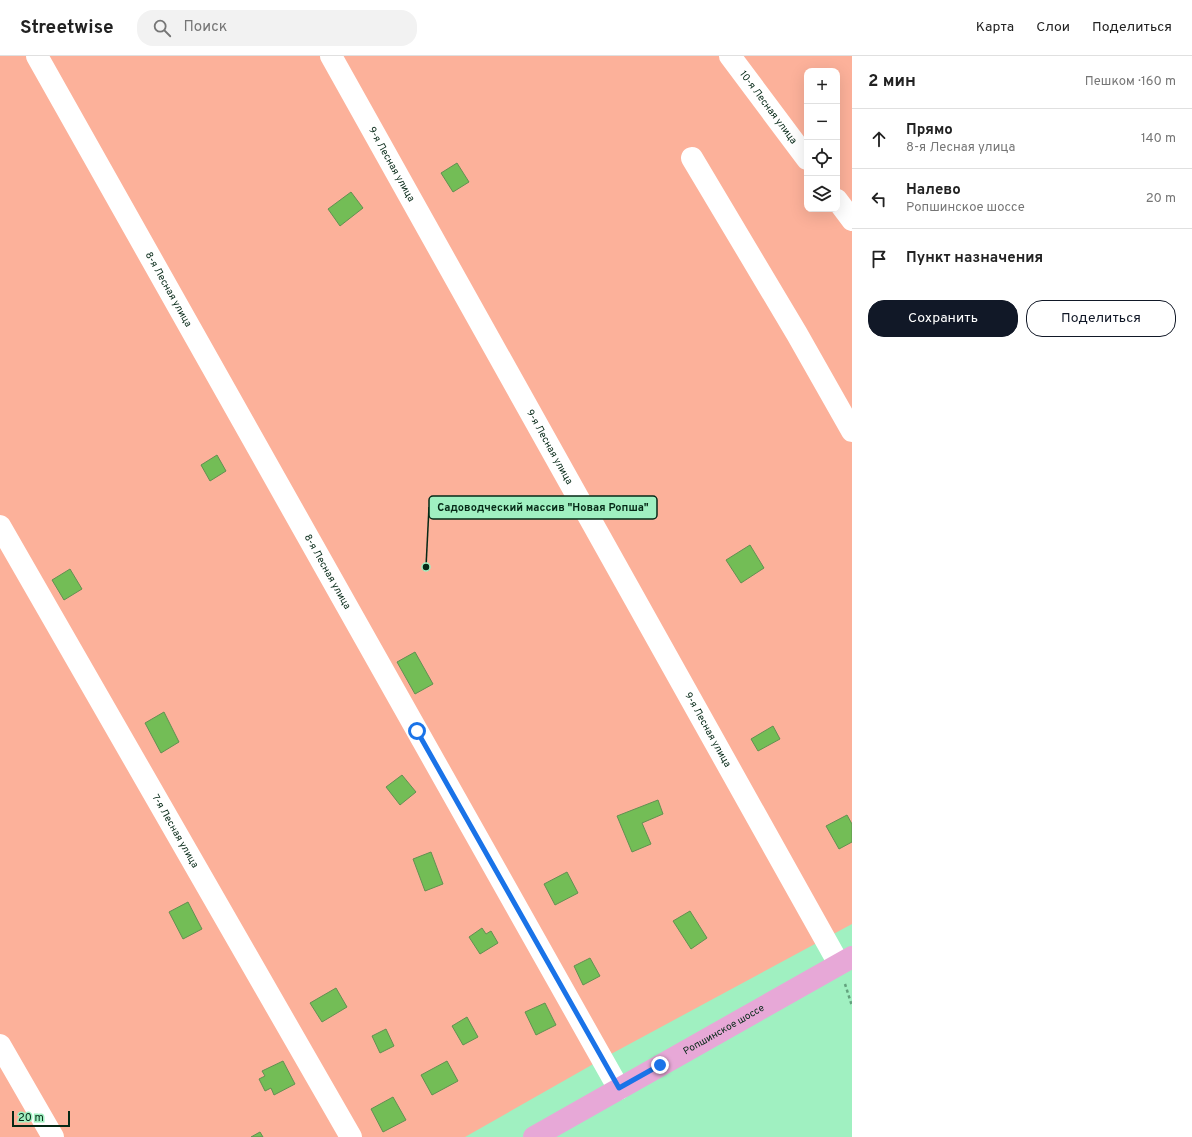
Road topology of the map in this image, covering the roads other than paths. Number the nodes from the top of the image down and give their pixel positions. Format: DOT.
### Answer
graph roads {
  1 [pos="37,56"];
  2 [pos="331,56"];
  3 [pos="730,56"];
  4 [pos="804,155"];
  5 [pos="692,158"];
  6 [pos="840,204"];
  7 [pos="852,220"];
  8 [pos="852,431"];
  9 [pos="0,526"];
  10 [pos="845,961"];
  11 [pos="0,1045"];
  12 [pos="619,1088"];
  13 [pos="54,1137"];
  14 [pos="351,1137"];
  15 [pos="534,1137"];
  1 -- 12 [label="street, 8-я Лесная улица"];
  2 -- 10 [label="street, 9-я Лесная улица"];
  3 -- 4 [label="street, 10-я Лесная улица"];
  5 -- 8 [label="street"];
  6 -- 7 [label="street"];
  9 -- 14 [label="street, 7-я Лесная улица"];
  10 -- 12 [label="main road, Ропшинское шоссе"];
  11 -- 13 [label="street"];
  12 -- 15 [label="main road, Ропшинское шоссе"];
}
